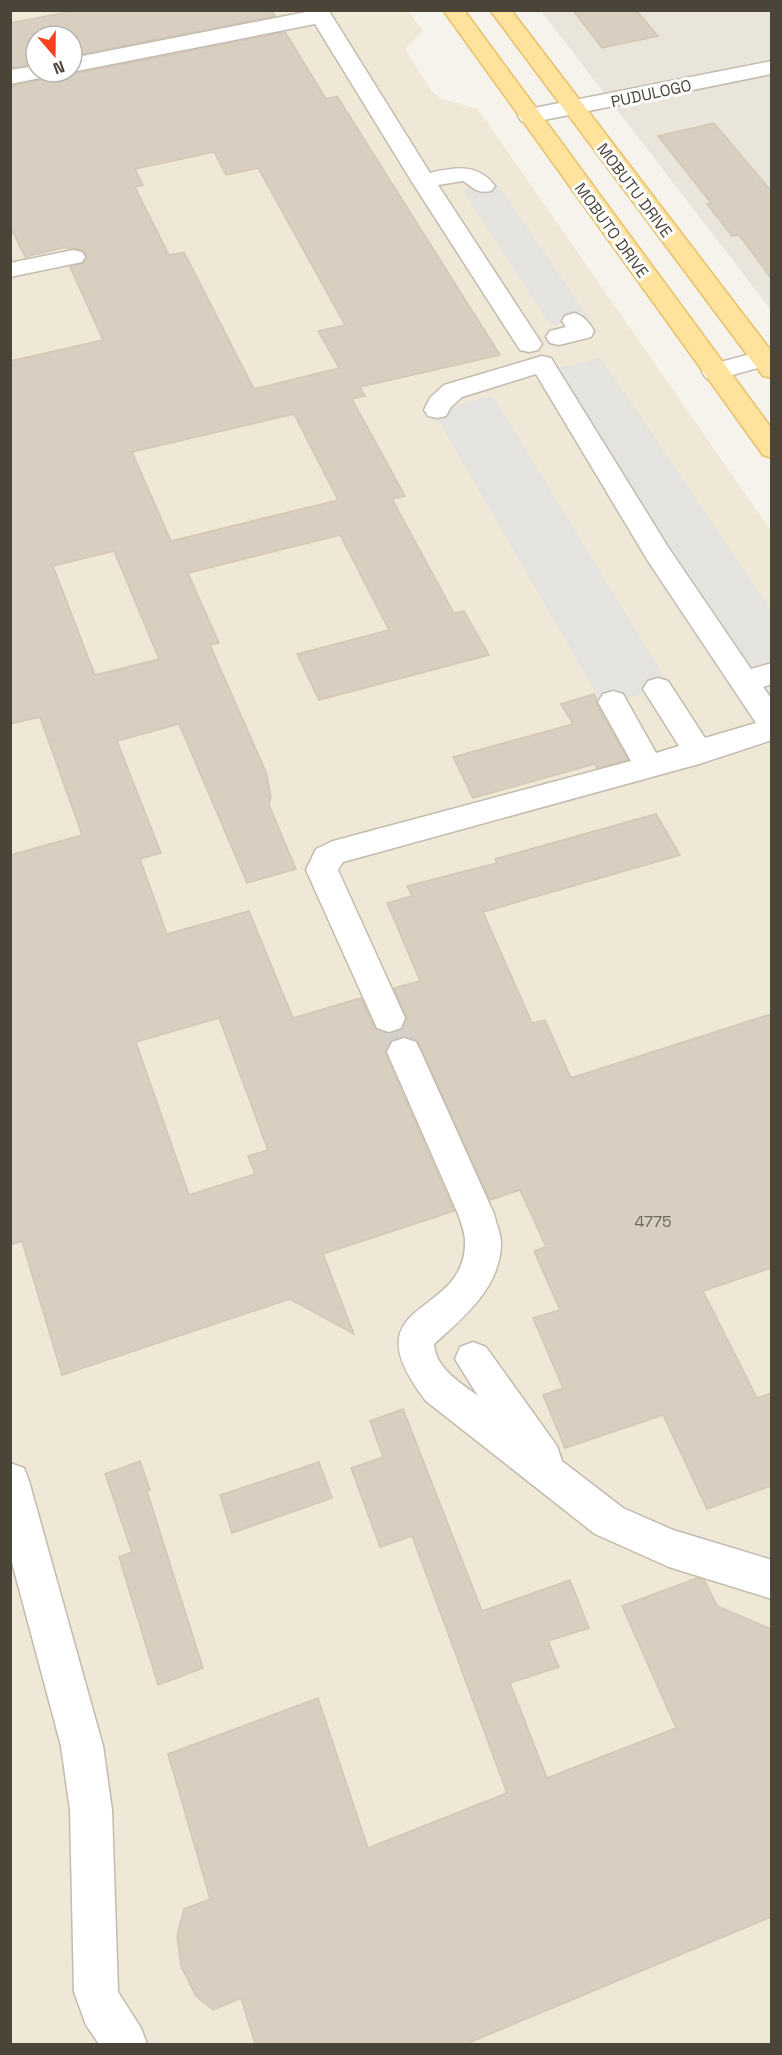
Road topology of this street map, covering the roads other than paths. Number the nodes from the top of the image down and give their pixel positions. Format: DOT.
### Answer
graph roads {
  1 [pos="453,10"];
  2 [pos="500,10"];
  3 [pos="319,13"];
  4 [pos="84,62"];
  5 [pos="542,67"];
  6 [pos="771,67"];
  7 [pos="500,75"];
  8 [pos="573,109"];
  9 [pos="530,116"];
  10 [pos="424,182"];
  11 [pos="483,186"];
  12 [pos="74,256"];
  13 [pos="10,270"];
  14 [pos="529,344"];
  15 [pos="769,362"];
  16 [pos="715,372"];
  17 [pos="437,410"];
  18 [pos="771,449"];
  19 [pos="758,677"];
  20 [pos="658,689"];
  21 [pos="613,702"];
  22 [pos="771,723"];
  23 [pos="771,729"];
  24 [pos="699,753"];
  25 [pos="648,767"];
  26 [pos="389,1018"];
  27 [pos="404,1052"];
  28 [pos="473,1359"];
  29 [pos="10,1481"];
  30 [pos="566,1489"];
  31 [pos="771,1580"];
  32 [pos="125,2044"];
  1 -- 7 [label="main road, MOBUTO DRIVE"];
  2 -- 5 [label="main road, MOBUTU DRIVE"];
  3 -- 4 [label="street"];
  3 -- 10 [label="street"];
  5 -- 7 [label="main road"];
  5 -- 8 [label="main road, MOBUTU DRIVE"];
  6 -- 8 [label="street, PUDULOGO"];
  7 -- 9 [label="main road, MOBUTO DRIVE"];
  8 -- 9 [label="street, PUDULOGO"];
  8 -- 15 [label="main road, MOBUTU DRIVE"];
  9 -- 16 [label="main road, MOBUTO DRIVE"];
  10 -- 11 [label="street"];
  10 -- 14 [label="street"];
  12 -- 13 [label="street"];
  15 -- 16 [label="street"];
  16 -- 18 [label="main road, MOBUTO DRIVE"];
  17 -- 19 [label="street"];
  19 -- 22 [label="street"];
  20 -- 24 [label="street"];
  21 -- 25 [label="street"];
  23 -- 24 [label="street"];
  24 -- 25 [label="street"];
  25 -- 26 [label="street"];
  27 -- 30 [label="street"];
  28 -- 30 [label="street"];
  29 -- 32 [label="street"];
  30 -- 31 [label="street"];
}
